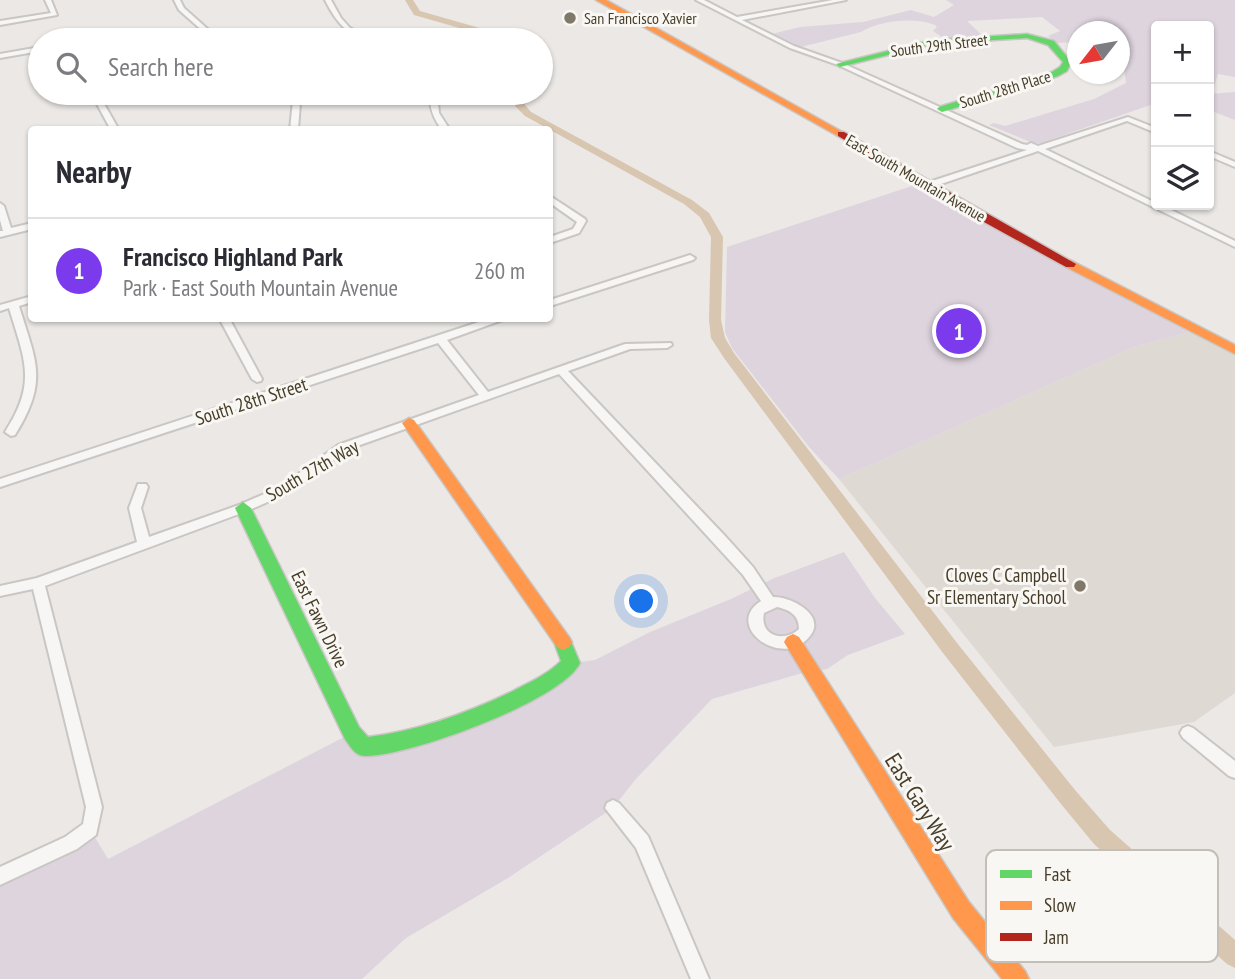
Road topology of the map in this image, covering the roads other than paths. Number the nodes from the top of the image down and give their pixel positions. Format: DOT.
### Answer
graph roads {
  1 [pos="48,0"];
  2 [pos="177,0"];
  3 [pos="328,0"];
  4 [pos="600,0"];
  5 [pos="699,0"];
  6 [pos="843,0"];
  7 [pos="734,19"];
  8 [pos="0,23"];
  9 [pos="203,28"];
  10 [pos="347,28"];
  11 [pos="1040,36"];
  12 [pos="28,51"];
  13 [pos="0,56"];
  14 [pos="840,64"];
  15 [pos="101,105"];
  16 [pos="295,105"];
  17 [pos="432,105"];
  18 [pos="942,109"];
  19 [pos="113,126"];
  20 [pos="295,126"];
  21 [pos="444,126"];
  22 [pos="1151,129"];
  23 [pos="1037,149"];
  24 [pos="1214,155"];
  25 [pos="1235,164"];
  26 [pos="929,185"];
  27 [pos="553,201"];
  28 [pos="0,206"];
  29 [pos="28,227"];
  30 [pos="4,233"];
  31 [pos="553,239"];
  32 [pos="1235,244"];
  33 [pos="690,258"];
  34 [pos="28,300"];
  35 [pos="553,302"];
  36 [pos="13,304"];
  37 [pos="0,307"];
  38 [pos="226,322"];
  39 [pos="491,322"];
  40 [pos="442,339"];
  41 [pos="667,345"];
  42 [pos="1231,345"];
  43 [pos="561,370"];
  44 [pos="257,379"];
  45 [pos="486,396"];
  46 [pos="409,424"];
  47 [pos="11,432"];
  48 [pos="0,483"];
  49 [pos="142,487"];
  50 [pos="243,508"];
  51 [pos="145,542"];
  52 [pos="38,583"];
  53 [pos="0,591"];
  54 [pos="769,603"];
  55 [pos="793,642"];
  56 [pos="1188,733"];
  57 [pos="1235,771"];
  58 [pos="613,808"];
  59 [pos="0,876"];
  60 [pos="986,941"];
  61 [pos="1003,962"];
  62 [pos="700,979"];
  63 [pos="1017,979"];
  1 -- 8 [label="street"];
  2 -- 9 [label="street"];
  3 -- 10 [label="street"];
  4 -- 26 [label="street, East South Mountain Avenue"];
  5 -- 7 [label="street"];
  6 -- 7 [label="street"];
  7 -- 14 [label="street"];
  11 -- 14 [label="street, South 29th Street"];
  11 -- 18 [label="street, South 28th Place"];
  12 -- 13 [label="street"];
  14 -- 18 [label="street"];
  15 -- 19 [label="street"];
  16 -- 20 [label="street"];
  17 -- 21 [label="street"];
  18 -- 23 [label="street"];
  22 -- 23 [label="street"];
  23 -- 26 [label="street"];
  23 -- 32 [label="street"];
  24 -- 25 [label="street"];
  26 -- 42 [label="street, East South Mountain Avenue"];
  27 -- 31 [label="street"];
  28 -- 30 [label="street"];
  29 -- 30 [label="street"];
  33 -- 35 [label="street"];
  34 -- 36 [label="street"];
  36 -- 37 [label="street"];
  36 -- 47 [label="street"];
  38 -- 44 [label="street"];
  39 -- 40 [label="street, South 28th Street"];
  40 -- 45 [label="street"];
  40 -- 48 [label="street, South 28th Street"];
  41 -- 43 [label="street, South 27th Way"];
  43 -- 45 [label="street, South 27th Way"];
  43 -- 54 [label="street"];
  45 -- 46 [label="street, South 27th Way"];
  46 -- 50 [label="street, South 27th Way"];
  46 -- 50 [label="street, East Fawn Drive"];
  49 -- 51 [label="street"];
  50 -- 51 [label="street, South 27th Way"];
  51 -- 52 [label="street, South 27th Way"];
  52 -- 53 [label="street, South 27th Way"];
  52 -- 59 [label="street"];
  54 -- 55 [label="street"];
  54 -- 55 [label="street"];
  55 -- 60 [label="street, East Gary Way"];
  56 -- 57 [label="street"];
  58 -- 62 [label="street"];
  61 -- 63 [label="street, East Gary Way"];
}
